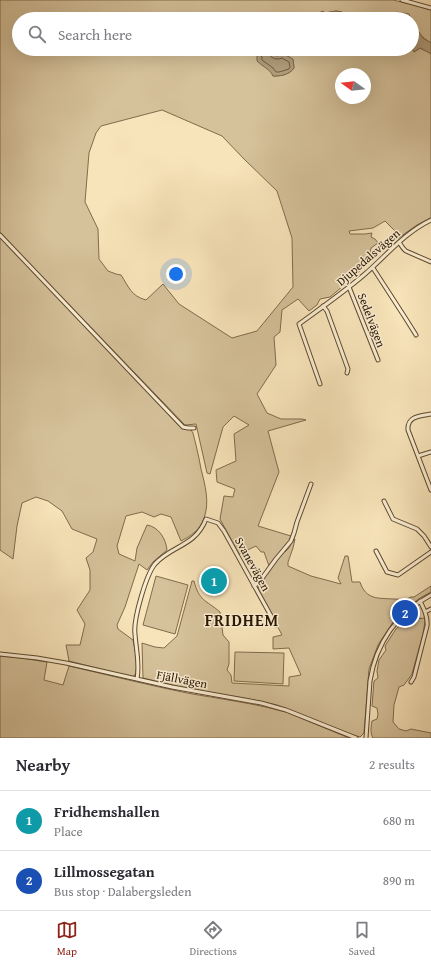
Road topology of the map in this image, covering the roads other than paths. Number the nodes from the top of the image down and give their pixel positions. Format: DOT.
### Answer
graph roads {
  1 [pos="402,0"];
  2 [pos="431,8"];
  3 [pos="431,220"];
  4 [pos="0,235"];
  5 [pos="399,242"];
  6 [pos="431,262"];
  7 [pos="373,268"];
  8 [pos="349,287"];
  9 [pos="323,306"];
  10 [pos="416,335"];
  11 [pos="378,360"];
  12 [pos="347,373"];
  13 [pos="320,384"];
  14 [pos="431,414"];
  15 [pos="194,428"];
  16 [pos="431,452"];
  17 [pos="418,456"];
  18 [pos="311,484"];
  19 [pos="431,490"];
  20 [pos="384,501"];
  21 [pos="431,547"];
  22 [pos="376,551"];
  23 [pos="431,552"];
  24 [pos="254,586"];
  25 [pos="431,595"];
  26 [pos="420,601"];
  27 [pos="431,609"];
  28 [pos="425,612"];
  29 [pos="276,625"];
  30 [pos="0,654"];
  31 [pos="137,679"];
  32 [pos="411,682"];
  33 [pos="356,738"];
  34 [pos="366,738"];
  1 -- 2 [label="street"];
  3 -- 5 [label="street, Djupedalsvägen"];
  4 -- 15 [label="street"];
  5 -- 6 [label="street"];
  5 -- 7 [label="street, Djupedalsvägen"];
  7 -- 8 [label="street, Djupedalsvägen"];
  7 -- 10 [label="street"];
  8 -- 9 [label="street, Djupedalsvägen"];
  8 -- 11 [label="street, Sedelvägen"];
  9 -- 12 [label="street"];
  9 -- 13 [label="street, Djupedalsvägen"];
  14 -- 17 [label="street"];
  16 -- 17 [label="street"];
  17 -- 19 [label="street"];
  18 -- 24 [label="street"];
  20 -- 21 [label="street"];
  22 -- 23 [label="street"];
  24 -- 29 [label="street, Svanevägen"];
  24 -- 31 [label="street, Svanevägen"];
  25 -- 26 [label="street"];
  26 -- 28 [label="street"];
  26 -- 34 [label="street"];
  27 -- 28 [label="street"];
  28 -- 32 [label="street"];
  30 -- 31 [label="street, Fjällvägen"];
  31 -- 33 [label="street, Fjällvägen"];
}
